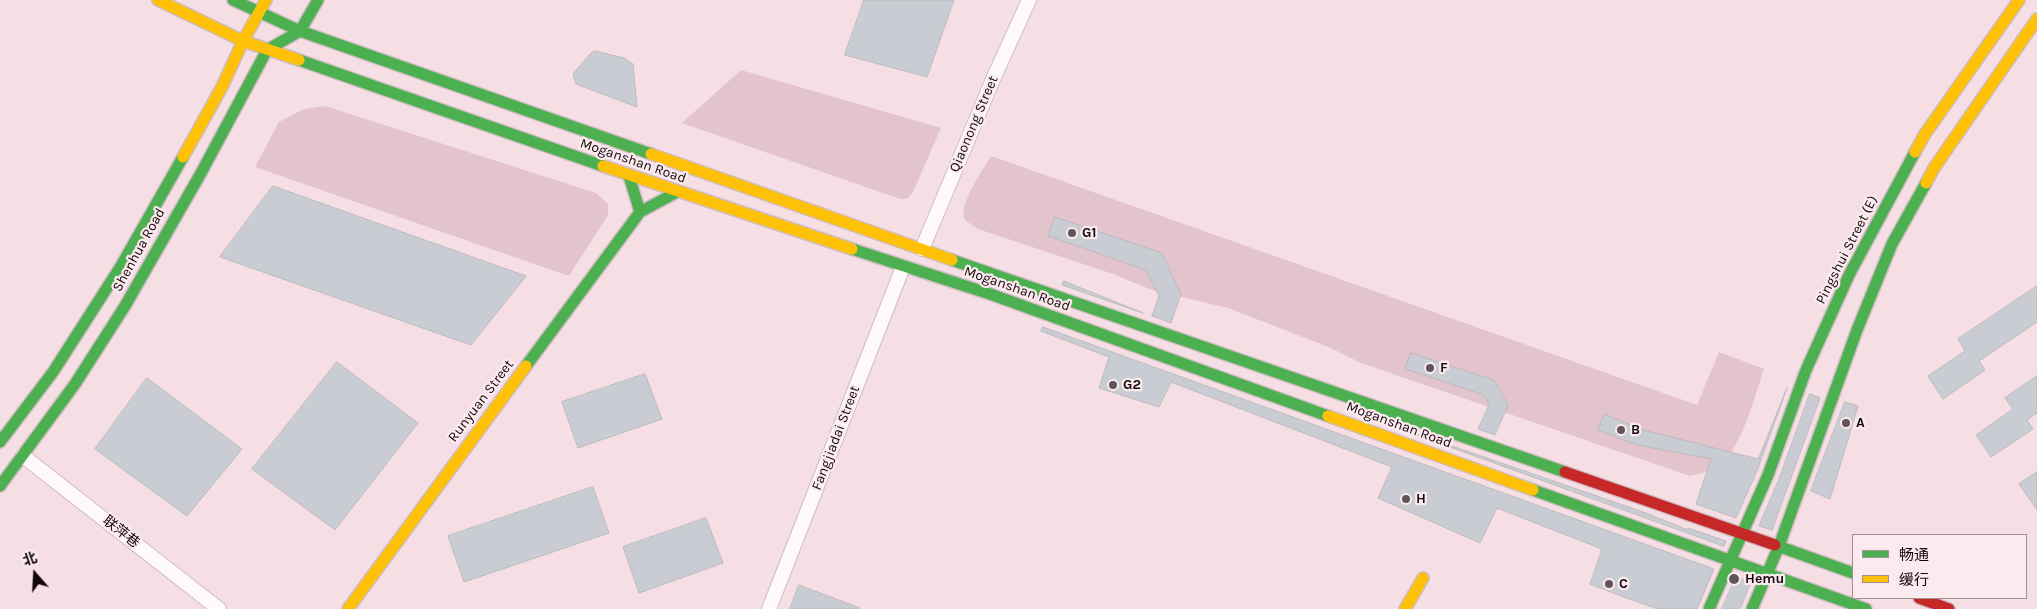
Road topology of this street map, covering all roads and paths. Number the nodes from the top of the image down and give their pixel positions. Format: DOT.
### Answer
graph roads {
  1 [pos="158,0"];
  2 [pos="233,0"];
  3 [pos="266,0"];
  4 [pos="318,0"];
  5 [pos="1029,0"];
  6 [pos="2019,0"];
  7 [pos="259,13"];
  8 [pos="2037,19"];
  9 [pos="300,31"];
  10 [pos="243,42"];
  11 [pos="267,50"];
  12 [pos="629,176"];
  13 [pos="677,192"];
  14 [pos="640,212"];
  15 [pos="922,249"];
  16 [pos="903,267"];
  17 [pos="0,442"];
  18 [pos="23,456"];
  19 [pos="0,486"];
  20 [pos="1742,534"];
  21 [pos="1779,546"];
  22 [pos="1730,561"];
  23 [pos="1852,573"];
  24 [pos="1767,575"];
  25 [pos="1423,578"];
  26 [pos="1922,599"];
  27 [pos="219,609"];
  28 [pos="348,609"];
  29 [pos="769,609"];
  30 [pos="1405,609"];
  31 [pos="1709,609"];
  32 [pos="1752,609"];
  33 [pos="1866,609"];
  34 [pos="1949,609"];
  1 -- 10 [label="main road, Moganshan Road"];
  2 -- 7 [label="main road, Moganshan Road"];
  3 -- 7 [label="main road, Shenhua Road"];
  4 -- 9 [label="main road"];
  5 -- 15 [label="street, Qiaonong Street"];
  6 -- 20 [label="main road, Pingshui Street (E)"];
  7 -- 9 [label="main road, Moganshan Road"];
  7 -- 10 [label="main road, Shenhua Road"];
  8 -- 21 [label="main road"];
  9 -- 11 [label="main road"];
  9 -- 15 [label="main road, Moganshan Road"];
  10 -- 11 [label="main road, Moganshan Road"];
  10 -- 17 [label="main road, Shenhua Road"];
  11 -- 12 [label="main road, Moganshan Road"];
  11 -- 18 [label="main road, Shenhua Road"];
  12 -- 13 [label="main road, Moganshan Road"];
  12 -- 14 [label="main road"];
  13 -- 14 [label="main road, Runyuan Street"];
  13 -- 16 [label="main road, Moganshan Road"];
  14 -- 28 [label="main road, Runyuan Street"];
  15 -- 20 [label="main road, Moganshan Road"];
  16 -- 22 [label="main road, Moganshan Road"];
  16 -- 29 [label="street, Fangjiadai Street"];
  18 -- 19 [label="main road, Shenhua Road"];
  18 -- 27 [label="street, 联萍巷"];
  20 -- 21 [label="main road, Moganshan Road"];
  20 -- 22 [label="main road, Pingshui Street (E)"];
  21 -- 23 [label="main road, Moganshan Road"];
  21 -- 24 [label="main road"];
  22 -- 24 [label="main road, Moganshan Road"];
  22 -- 31 [label="main road, Pingshui Street (E)"];
  24 -- 32 [label="main road"];
  24 -- 33 [label="main road, Moganshan Road"];
  25 -- 30 [label="main road"];
  26 -- 34 [label="main road"];
}
